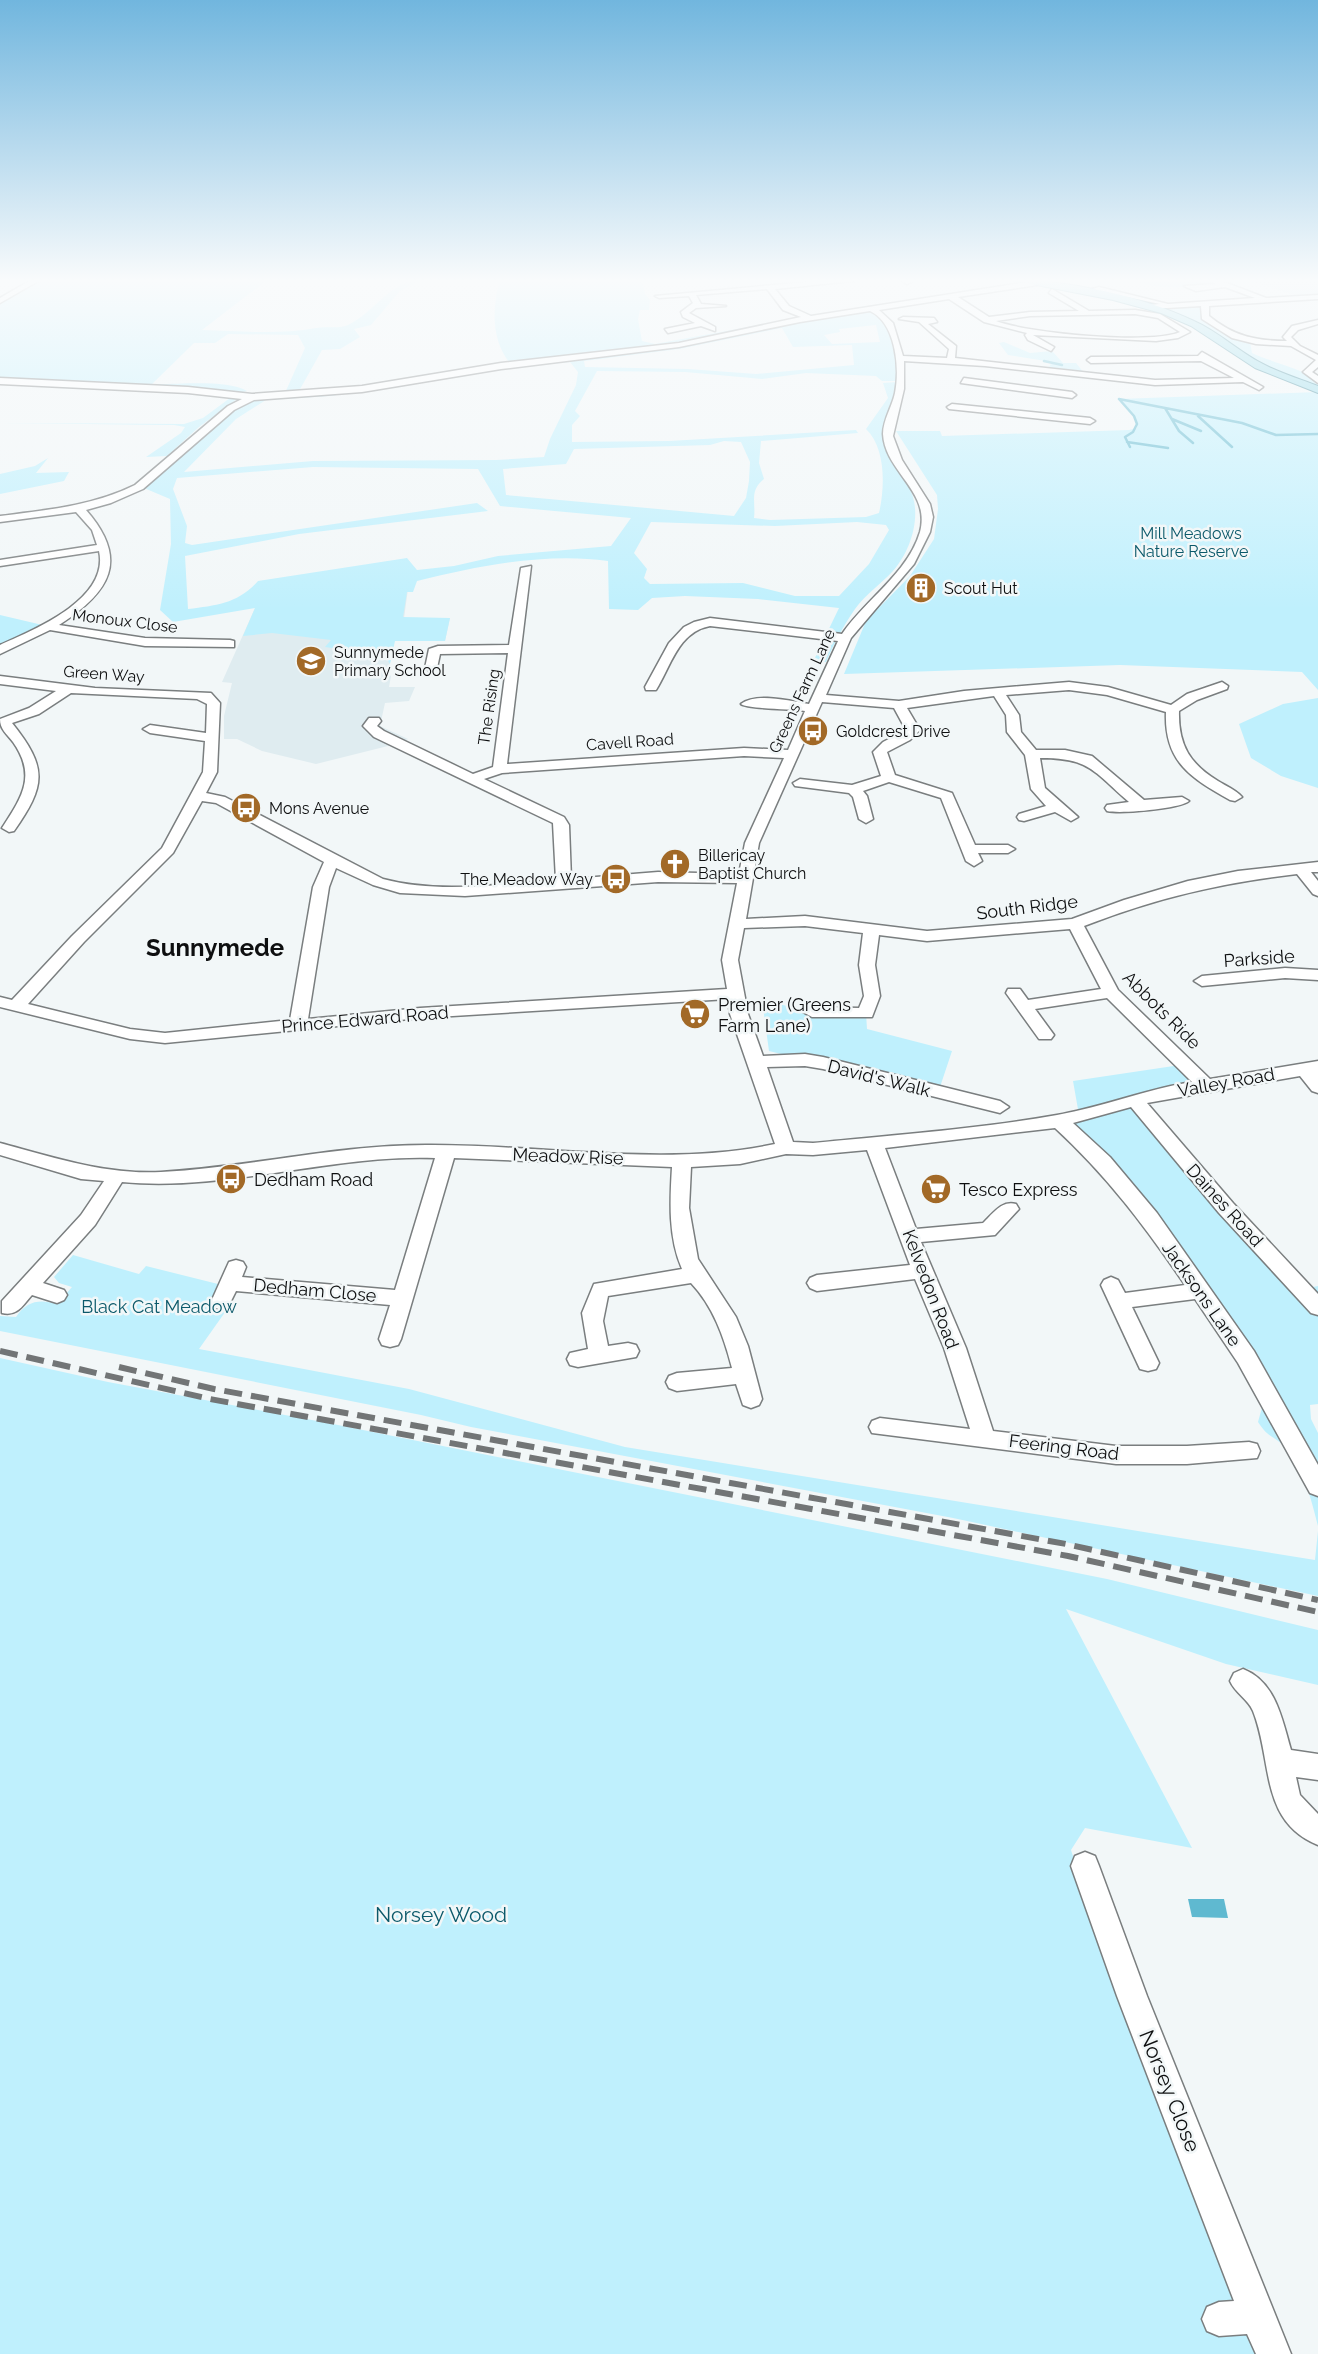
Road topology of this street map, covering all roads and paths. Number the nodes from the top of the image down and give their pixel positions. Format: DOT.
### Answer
graph roads {
  1 [pos="185,390"];
  2 [pos="350,390"];
  3 [pos="900,390"];
  4 [pos="960,390"];
  5 [pos="1043,390"];
  6 [pos="252,397"];
  7 [pos="952,408"];
  8 [pos="947,420"];
  9 [pos="78,507"];
  10 [pos="0,519"];
  11 [pos="104,547"];
  12 [pos="0,563"];
  13 [pos="527,568"];
  14 [pos="51,627"];
  15 [pos="845,638"];
  16 [pos="230,644"];
  17 [pos="515,649"];
  18 [pos="0,650"];
  19 [pos="431,668"];
  20 [pos="0,680"];
  21 [pos="1222,686"];
  22 [pos="651,687"];
  23 [pos="68,689"];
  24 [pos="998,692"];
  25 [pos="815,703"];
  26 [pos="747,704"];
  27 [pos="900,705"];
  28 [pos="1173,710"];
  29 [pos="374,721"];
  30 [pos="2,722"];
  31 [pos="150,729"];
  32 [pos="210,738"];
  33 [pos="792,754"];
  34 [pos="1032,754"];
  35 [pos="500,769"];
  36 [pos="889,778"];
  37 [pos="474,779"];
  38 [pos="800,783"];
  39 [pos="853,789"];
  40 [pos="199,796"];
  41 [pos="1235,797"];
  42 [pos="1182,802"];
  43 [pos="1142,806"];
  44 [pos="1057,807"];
  45 [pos="1112,808"];
  46 [pos="1024,817"];
  47 [pos="1071,817"];
  48 [pos="866,819"];
  49 [pos="9,821"];
  50 [pos="1008,849"];
  51 [pos="335,862"];
  52 [pos="1318,867"];
  53 [pos="1300,868"];
  54 [pos="746,879"];
  55 [pos="564,885"];
  56 [pos="1318,891"];
  57 [pos="736,924"];
  58 [pos="1075,924"];
  59 [pos="871,931"];
  60 [pos="1318,975"];
  61 [pos="1202,981"];
  62 [pos="1111,992"];
  63 [pos="735,994"];
  64 [pos="8,1004"];
  65 [pos="812,1012"];
  66 [pos="298,1025"];
  67 [pos="1045,1035"];
  68 [pos="757,1062"];
  69 [pos="1311,1068"];
  70 [pos="1206,1085"];
  71 [pos="1318,1087"];
  72 [pos="1135,1100"];
  73 [pos="1000,1107"];
  74 [pos="1059,1121"];
  75 [pos="874,1143"];
  76 [pos="786,1148"];
  77 [pos="0,1149"];
  78 [pos="447,1152"];
  79 [pos="682,1161"];
  80 [pos="116,1177"];
  81 [pos="1009,1209"];
  82 [pos="911,1236"];
  83 [pos="922,1270"];
  84 [pos="695,1275"];
  85 [pos="817,1283"];
  86 [pos="229,1284"];
  87 [pos="29,1286"];
  88 [pos="1311,1287"];
  89 [pos="1201,1292"];
  90 [pos="57,1295"];
  91 [pos="401,1298"];
  92 [pos="9,1307"];
  93 [pos="1318,1307"];
  94 [pos="390,1339"];
  95 [pos="628,1351"];
  96 [pos="1148,1363"];
  97 [pos="743,1375"];
  98 [pos="677,1382"];
  99 [pos="751,1399"];
  100 [pos="880,1427"];
  101 [pos="984,1437"];
  102 [pos="1249,1451"];
  103 [pos="1318,1486"];
  104 [pos="1243,1681"];
  105 [pos="1280,1761"];
  106 [pos="1318,1767"];
  107 [pos="1318,1831"];
  108 [pos="1085,1866"];
  109 [pos="1255,2316"];
  110 [pos="1219,2319"];
  111 [pos="1274,2354"];
  1 -- 6 [label="street"];
  2 -- 6 [label="street"];
  3 -- 15 [label="street, Greens Farm Lane"];
  4 -- 7 [label="street"];
  5 -- 7 [label="street"];
  6 -- 9 [label="street"];
  7 -- 8 [label="street"];
  9 -- 10 [label="street"];
  9 -- 11 [label="street"];
  11 -- 12 [label="street"];
  11 -- 14 [label="street"];
  13 -- 17 [label="street, The Rising"];
  14 -- 16 [label="street, Monoux Close"];
  14 -- 18 [label="street"];
  15 -- 22 [label="street"];
  15 -- 25 [label="street, Greens Farm Lane"];
  17 -- 19 [label="street, The Rising"];
  17 -- 35 [label="street, The Rising"];
  20 -- 23 [label="street, Green Way"];
  21 -- 28 [label="street"];
  23 -- 30 [label="street"];
  23 -- 32 [label="street, Green Way"];
  24 -- 27 [label="street"];
  24 -- 28 [label="street"];
  24 -- 34 [label="street"];
  25 -- 26 [label="street"];
  25 -- 27 [label="street"];
  25 -- 33 [label="street, Greens Farm Lane"];
  27 -- 36 [label="street"];
  28 -- 41 [label="street"];
  29 -- 37 [label="street"];
  30 -- 49 [label="street"];
  31 -- 32 [label="street"];
  32 -- 40 [label="street"];
  33 -- 35 [label="street, Cavell Road"];
  33 -- 54 [label="street, Greens Farm Lane"];
  34 -- 43 [label="street"];
  34 -- 44 [label="street"];
  35 -- 37 [label="street, Cavell Road"];
  36 -- 39 [label="street"];
  36 -- 50 [label="street"];
  37 -- 55 [label="street"];
  38 -- 39 [label="street"];
  39 -- 48 [label="street"];
  40 -- 51 [label="street"];
  40 -- 64 [label="street"];
  42 -- 43 [label="street"];
  43 -- 45 [label="street"];
  44 -- 46 [label="street"];
  44 -- 47 [label="street"];
  51 -- 55 [label="street"];
  51 -- 66 [label="street"];
  52 -- 53 [label="street, South Ridge"];
  53 -- 56 [label="street"];
  53 -- 58 [label="street, South Ridge"];
  54 -- 55 [label="street"];
  54 -- 57 [label="street, Greens Farm Lane"];
  57 -- 59 [label="street, South Ridge"];
  57 -- 63 [label="street, Greens Farm Lane"];
  58 -- 59 [label="street, South Ridge"];
  58 -- 62 [label="street, Abbots Ride"];
  59 -- 65 [label="street"];
  60 -- 61 [label="street, Parkside"];
  62 -- 67 [label="street"];
  62 -- 70 [label="street, Abbots Ride"];
  63 -- 66 [label="street, Prince Edward Road"];
  63 -- 68 [label="street, Greens Farm Lane"];
  64 -- 66 [label="street, Prince Edward Road"];
  68 -- 73 [label="street, David's Walk"];
  68 -- 76 [label="street, Greens Farm Lane"];
  69 -- 70 [label="street, Valley Road"];
  69 -- 71 [label="street"];
  70 -- 72 [label="street, Valley Road"];
  72 -- 74 [label="street, Meadow Rise"];
  72 -- 88 [label="street, Daines Road"];
  74 -- 75 [label="street, Meadow Rise"];
  74 -- 89 [label="street, Jacksons Lane"];
  75 -- 76 [label="street, Meadow Rise"];
  75 -- 82 [label="street, Kelvedon Road"];
  76 -- 79 [label="street, Meadow Rise"];
  77 -- 80 [label="street, Meadow Rise"];
  78 -- 79 [label="street, Meadow Rise"];
  78 -- 80 [label="street, Meadow Rise"];
  78 -- 91 [label="street"];
  79 -- 84 [label="street"];
  80 -- 87 [label="street"];
  81 -- 82 [label="street"];
  82 -- 83 [label="street, Kelvedon Road"];
  83 -- 85 [label="street"];
  83 -- 101 [label="street, Kelvedon Road"];
  84 -- 95 [label="street"];
  84 -- 97 [label="street"];
  86 -- 91 [label="street, Dedham Close"];
  87 -- 90 [label="street"];
  87 -- 92 [label="street"];
  88 -- 93 [label="street, Daines Road"];
  89 -- 96 [label="street"];
  89 -- 103 [label="street, Jacksons Lane"];
  91 -- 94 [label="street"];
  97 -- 98 [label="street"];
  97 -- 99 [label="street"];
  100 -- 101 [label="street, Feering Road"];
  101 -- 102 [label="street, Feering Road"];
  104 -- 105 [label="street"];
  105 -- 106 [label="street"];
  105 -- 107 [label="street"];
  108 -- 109 [label="street, Norsey Close"];
  109 -- 110 [label="street"];
  109 -- 111 [label="street, Norsey Close"];
}
